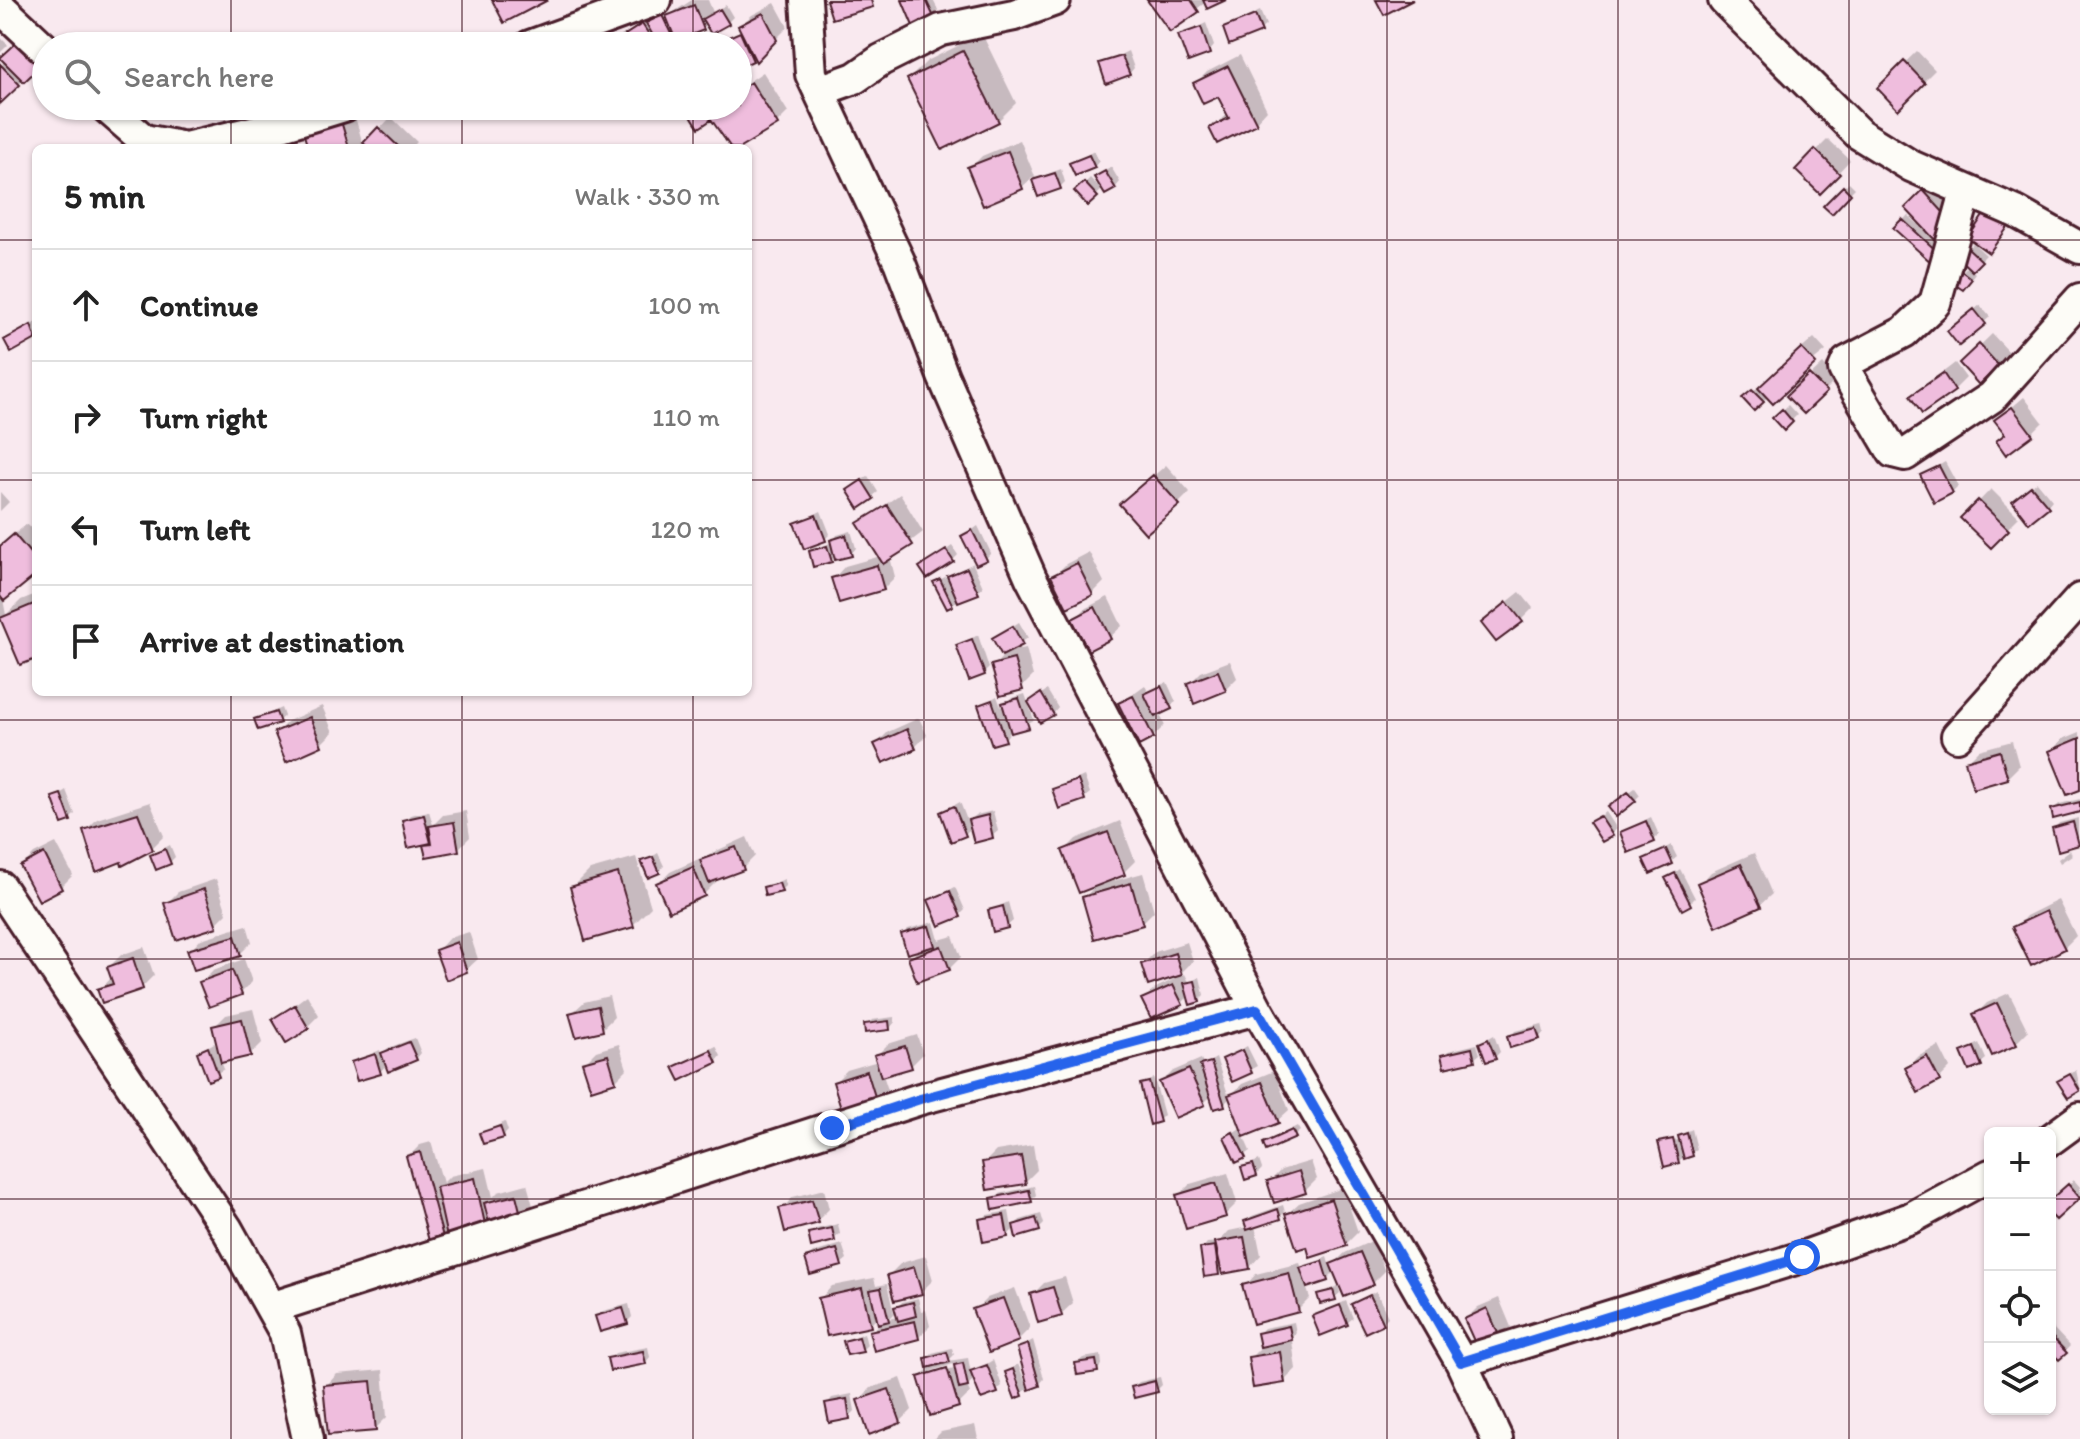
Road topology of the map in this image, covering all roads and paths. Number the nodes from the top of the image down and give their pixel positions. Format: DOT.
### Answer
graph roads {
  1 [pos="656,0"];
  2 [pos="806,0"];
  3 [pos="1055,0"];
  4 [pos="1724,0"];
  5 [pos="0,7"];
  6 [pos="568,32"];
  7 [pos="32,37"];
  8 [pos="819,91"];
  9 [pos="121,120"];
  10 [pos="298,120"];
  11 [pos="164,144"];
  12 [pos="202,144"];
  13 [pos="1966,192"];
  14 [pos="2080,248"];
  15 [pos="2080,299"];
  16 [pos="2080,599"];
  17 [pos="1957,736"];
  18 [pos="0,887"];
  19 [pos="1257,1009"];
  20 [pos="2080,1118"];
  21 [pos="2056,1136"];
  22 [pos="1984,1178"];
  23 [pos="271,1308"];
  24 [pos="1461,1362"];
  25 [pos="308,1439"];
  26 [pos="1497,1439"];
  1 -- 6 [label="street"];
  2 -- 8 [label="street"];
  3 -- 8 [label="street"];
  4 -- 13 [label="street"];
  5 -- 7 [label="street"];
  8 -- 19 [label="street"];
  9 -- 11 [label="street"];
  10 -- 12 [label="street"];
  13 -- 14 [label="street"];
  13 -- 15 [label="street"];
  16 -- 17 [label="street"];
  18 -- 23 [label="street"];
  19 -- 23 [label="street"];
  19 -- 24 [label="street"];
  20 -- 21 [label="street"];
  22 -- 24 [label="street"];
  23 -- 25 [label="street"];
  24 -- 26 [label="street"];
}
